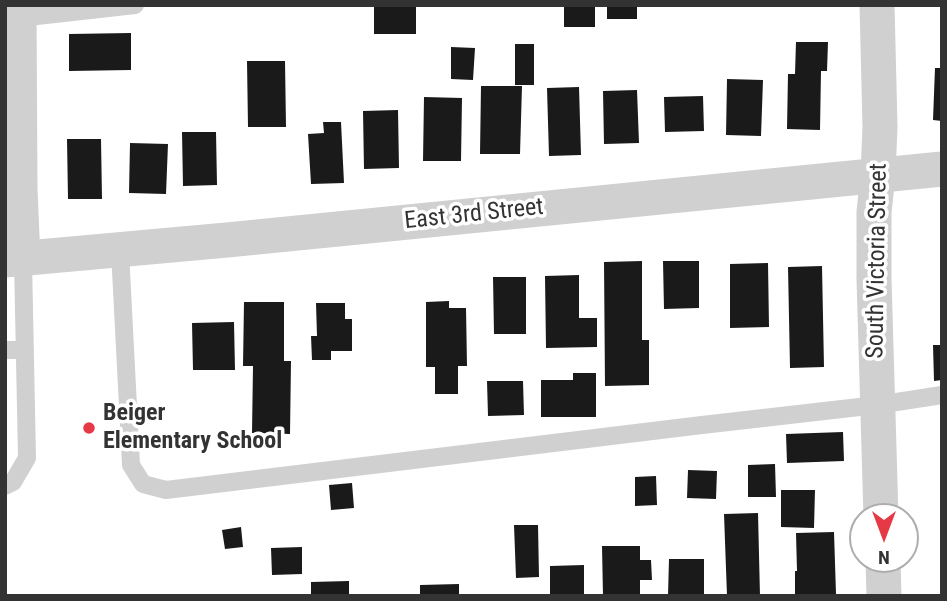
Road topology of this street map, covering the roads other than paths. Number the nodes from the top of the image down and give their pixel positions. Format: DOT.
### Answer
graph roads {
  1 [pos="135,5"];
  2 [pos="877,5"];
  3 [pos="19,11"];
  4 [pos="942,169"];
  5 [pos="878,175"];
  6 [pos="120,251"];
  7 [pos="14,260"];
  8 [pos="25,349"];
  9 [pos="5,350"];
  10 [pos="942,395"];
  11 [pos="877,405"];
  12 [pos="5,486"];
  13 [pos="880,503"];
  14 [pos="883,573"];
  15 [pos="884,596"];
  1 -- 3 [label="lane"];
  2 -- 5 [label="street, South Victoria Street"];
  3 -- 7 [label="street"];
  4 -- 5 [label="street, East 3rd Street"];
  5 -- 6 [label="street, East 3rd Street"];
  5 -- 11 [label="street, South Victoria Street"];
  6 -- 7 [label="street, East 3rd Street"];
  6 -- 11 [label="lane"];
  7 -- 8 [label="lane"];
  8 -- 9 [label="lane"];
  8 -- 12 [label="lane"];
  10 -- 11 [label="lane"];
  11 -- 13 [label="street, South Victoria Street"];
  14 -- 15 [label="street"];
}
